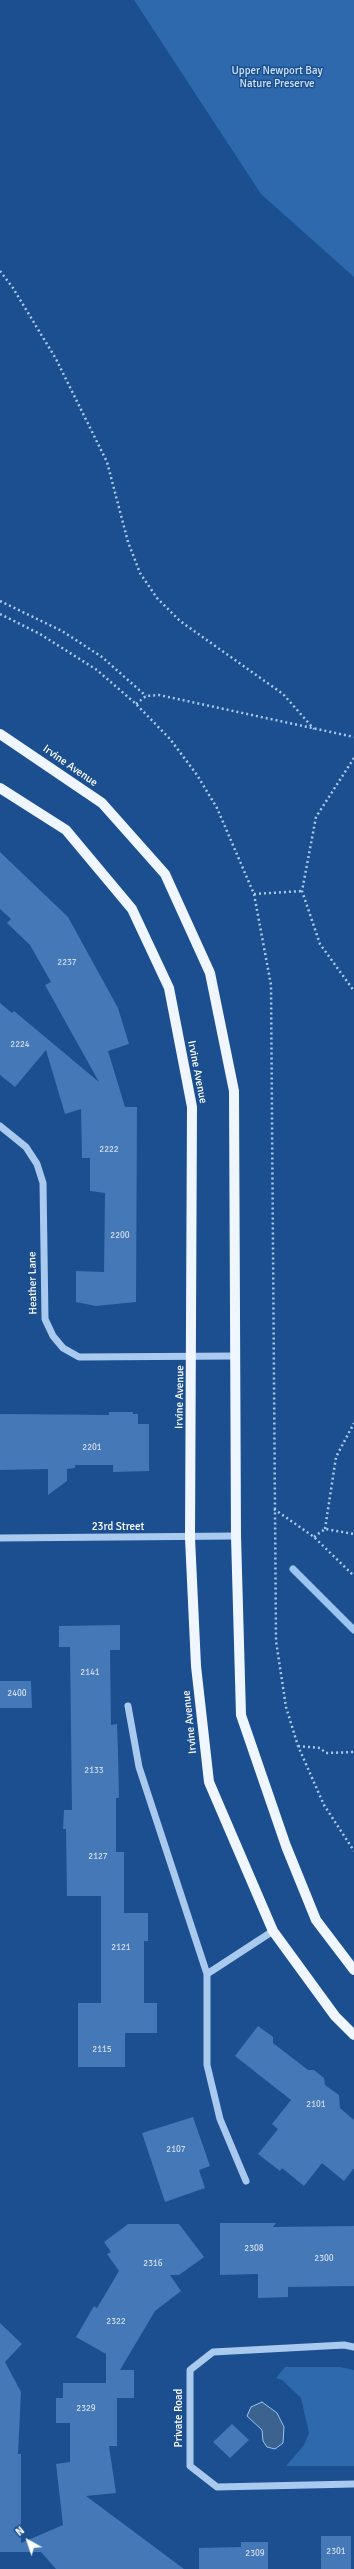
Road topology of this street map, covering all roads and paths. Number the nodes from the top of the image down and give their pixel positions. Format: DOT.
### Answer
graph roads {
  1 [pos="0,271"];
  2 [pos="0,601"];
  3 [pos="146,696"];
  4 [pos="136,704"];
  5 [pos="314,729"];
  6 [pos="0,734"];
  7 [pos="354,737"];
  8 [pos="354,758"];
  9 [pos="0,788"];
  10 [pos="302,891"];
  11 [pos="254,894"];
  12 [pos="354,991"];
  13 [pos="0,1126"];
  14 [pos="192,1356"];
  15 [pos="236,1356"];
  16 [pos="354,1423"];
  17 [pos="274,1509"];
  18 [pos="325,1529"];
  19 [pos="354,1534"];
  20 [pos="236,1536"];
  21 [pos="314,1537"];
  22 [pos="0,1538"];
  23 [pos="190,1538"];
  24 [pos="354,1576"];
  25 [pos="128,1706"];
  26 [pos="298,1746"];
  27 [pos="354,1752"];
  28 [pos="273,1931"];
  29 [pos="354,1970"];
  30 [pos="207,1974"];
  31 [pos="354,2035"];
  32 [pos="246,2181"];
  33 [pos="354,2347"];
  34 [pos="354,2484"];
  1 -- 5 [label="path"];
  2 -- 3 [label="path"];
  3 -- 4 [label="path"];
  3 -- 5 [label="path"];
  5 -- 7 [label="path"];
  6 -- 15 [label="main road, Irvine Avenue"];
  8 -- 10 [label="path"];
  9 -- 14 [label="main road, Irvine Avenue"];
  10 -- 11 [label="path"];
  10 -- 12 [label="path"];
  13 -- 14 [label="street, Heather Lane"];
  14 -- 15 [label="street, Heather Lane"];
  14 -- 23 [label="main road, Irvine Avenue"];
  15 -- 20 [label="main road, Irvine Avenue"];
  16 -- 18 [label="path"];
  17 -- 21 [label="path"];
  18 -- 19 [label="path"];
  18 -- 21 [label="path"];
  20 -- 23 [label="street, 23rd Street"];
  20 -- 29 [label="main road, Irvine Avenue"];
  21 -- 24 [label="path"];
  22 -- 23 [label="street, 23rd Street"];
  23 -- 28 [label="main road, Irvine Avenue"];
  25 -- 30 [label="street"];
  26 -- 27 [label="path"];
  28 -- 30 [label="street"];
  28 -- 31 [label="main road, Irvine Avenue"];
  30 -- 32 [label="street"];
  33 -- 34 [label="street, Private Road"];
}
